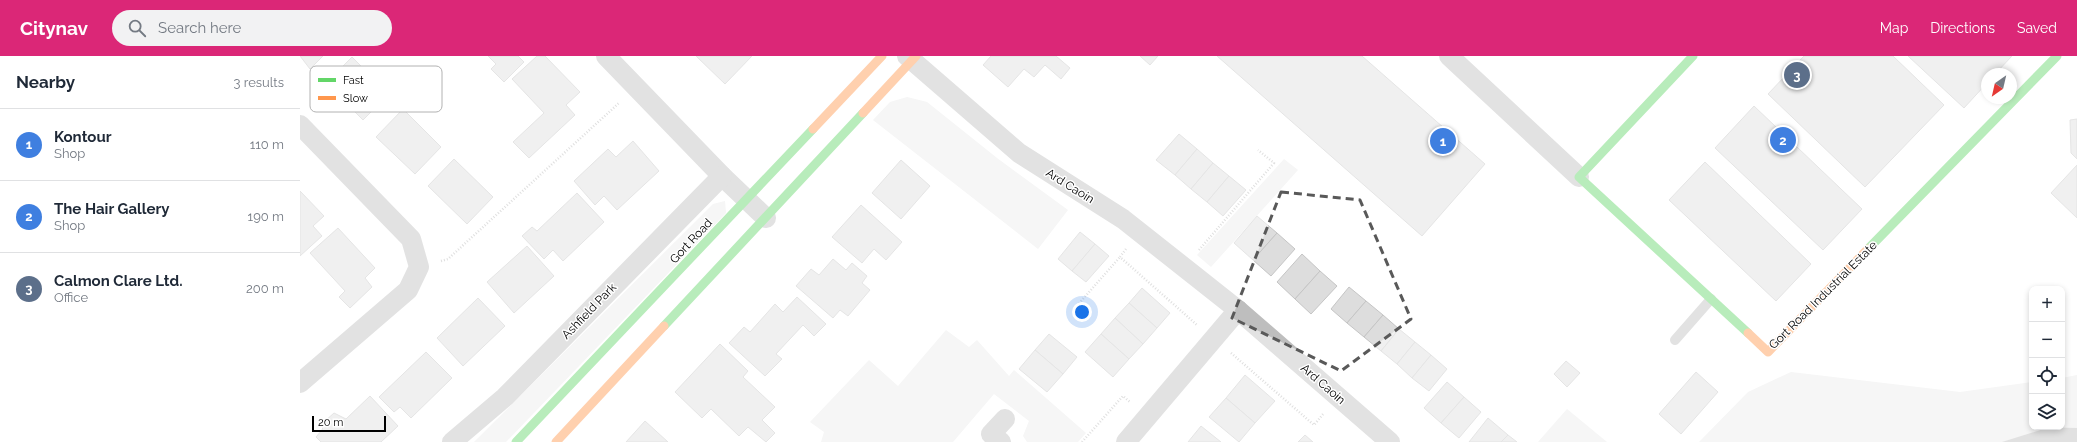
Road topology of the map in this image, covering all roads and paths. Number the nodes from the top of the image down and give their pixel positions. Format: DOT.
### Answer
graph roads {
  1 [pos="606,56"];
  2 [pos="882,56"];
  3 [pos="1449,56"];
  4 [pos="1693,56"];
  5 [pos="2057,56"];
  6 [pos="911,58"];
  7 [pos="636,87"];
  8 [pos="300,125"];
  9 [pos="1258,150"];
  10 [pos="722,176"];
  11 [pos="1579,177"];
  12 [pos="746,199"];
  13 [pos="766,218"];
  14 [pos="1139,232"];
  15 [pos="1120,257"];
  16 [pos="419,267"];
  17 [pos="1184,267"];
  18 [pos="1711,299"];
  19 [pos="1075,308"];
  20 [pos="1238,310"];
  21 [pos="1214,338"];
  22 [pos="1675,340"];
  23 [pos="300,383"];
  24 [pos="1338,396"];
  25 [pos="1133,405"];
  26 [pos="1005,419"];
  27 [pos="452,442"];
  28 [pos="516,442"];
  29 [pos="556,442"];
  30 [pos="1001,442"];
  31 [pos="1082,442"];
  32 [pos="1126,442"];
  33 [pos="1390,442"];
  1 -- 7 [label="street"];
  2 -- 12 [label="main road, Gort Road"];
  3 -- 11 [label="street, Gort Road Industrial Estate"];
  4 -- 11 [label="main road"];
  5 -- 18 [label="main road, Gort Road Industrial Estate"];
  6 -- 13 [label="main road"];
  6 -- 14 [label="street, Ard Caoin"];
  7 -- 10 [label="street"];
  7 -- 16 [label="path"];
  8 -- 16 [label="street"];
  9 -- 17 [label="path"];
  10 -- 12 [label="street"];
  10 -- 27 [label="street, Ashfield Park"];
  11 -- 18 [label="main road, Gort Road Industrial Estate"];
  12 -- 13 [label="street"];
  12 -- 28 [label="main road, Gort Road"];
  13 -- 29 [label="main road"];
  14 -- 15 [label="path"];
  14 -- 17 [label="street, Ard Caoin"];
  15 -- 19 [label="path"];
  15 -- 21 [label="path"];
  16 -- 23 [label="street"];
  17 -- 20 [label="street, Ard Caoin"];
  18 -- 22 [label="lane"];
  20 -- 21 [label="street"];
  20 -- 24 [label="street, Ard Caoin"];
  21 -- 24 [label="path"];
  21 -- 32 [label="street"];
  24 -- 33 [label="street, Ard Caoin"];
  25 -- 31 [label="path"];
  26 -- 30 [label="street"];
}
